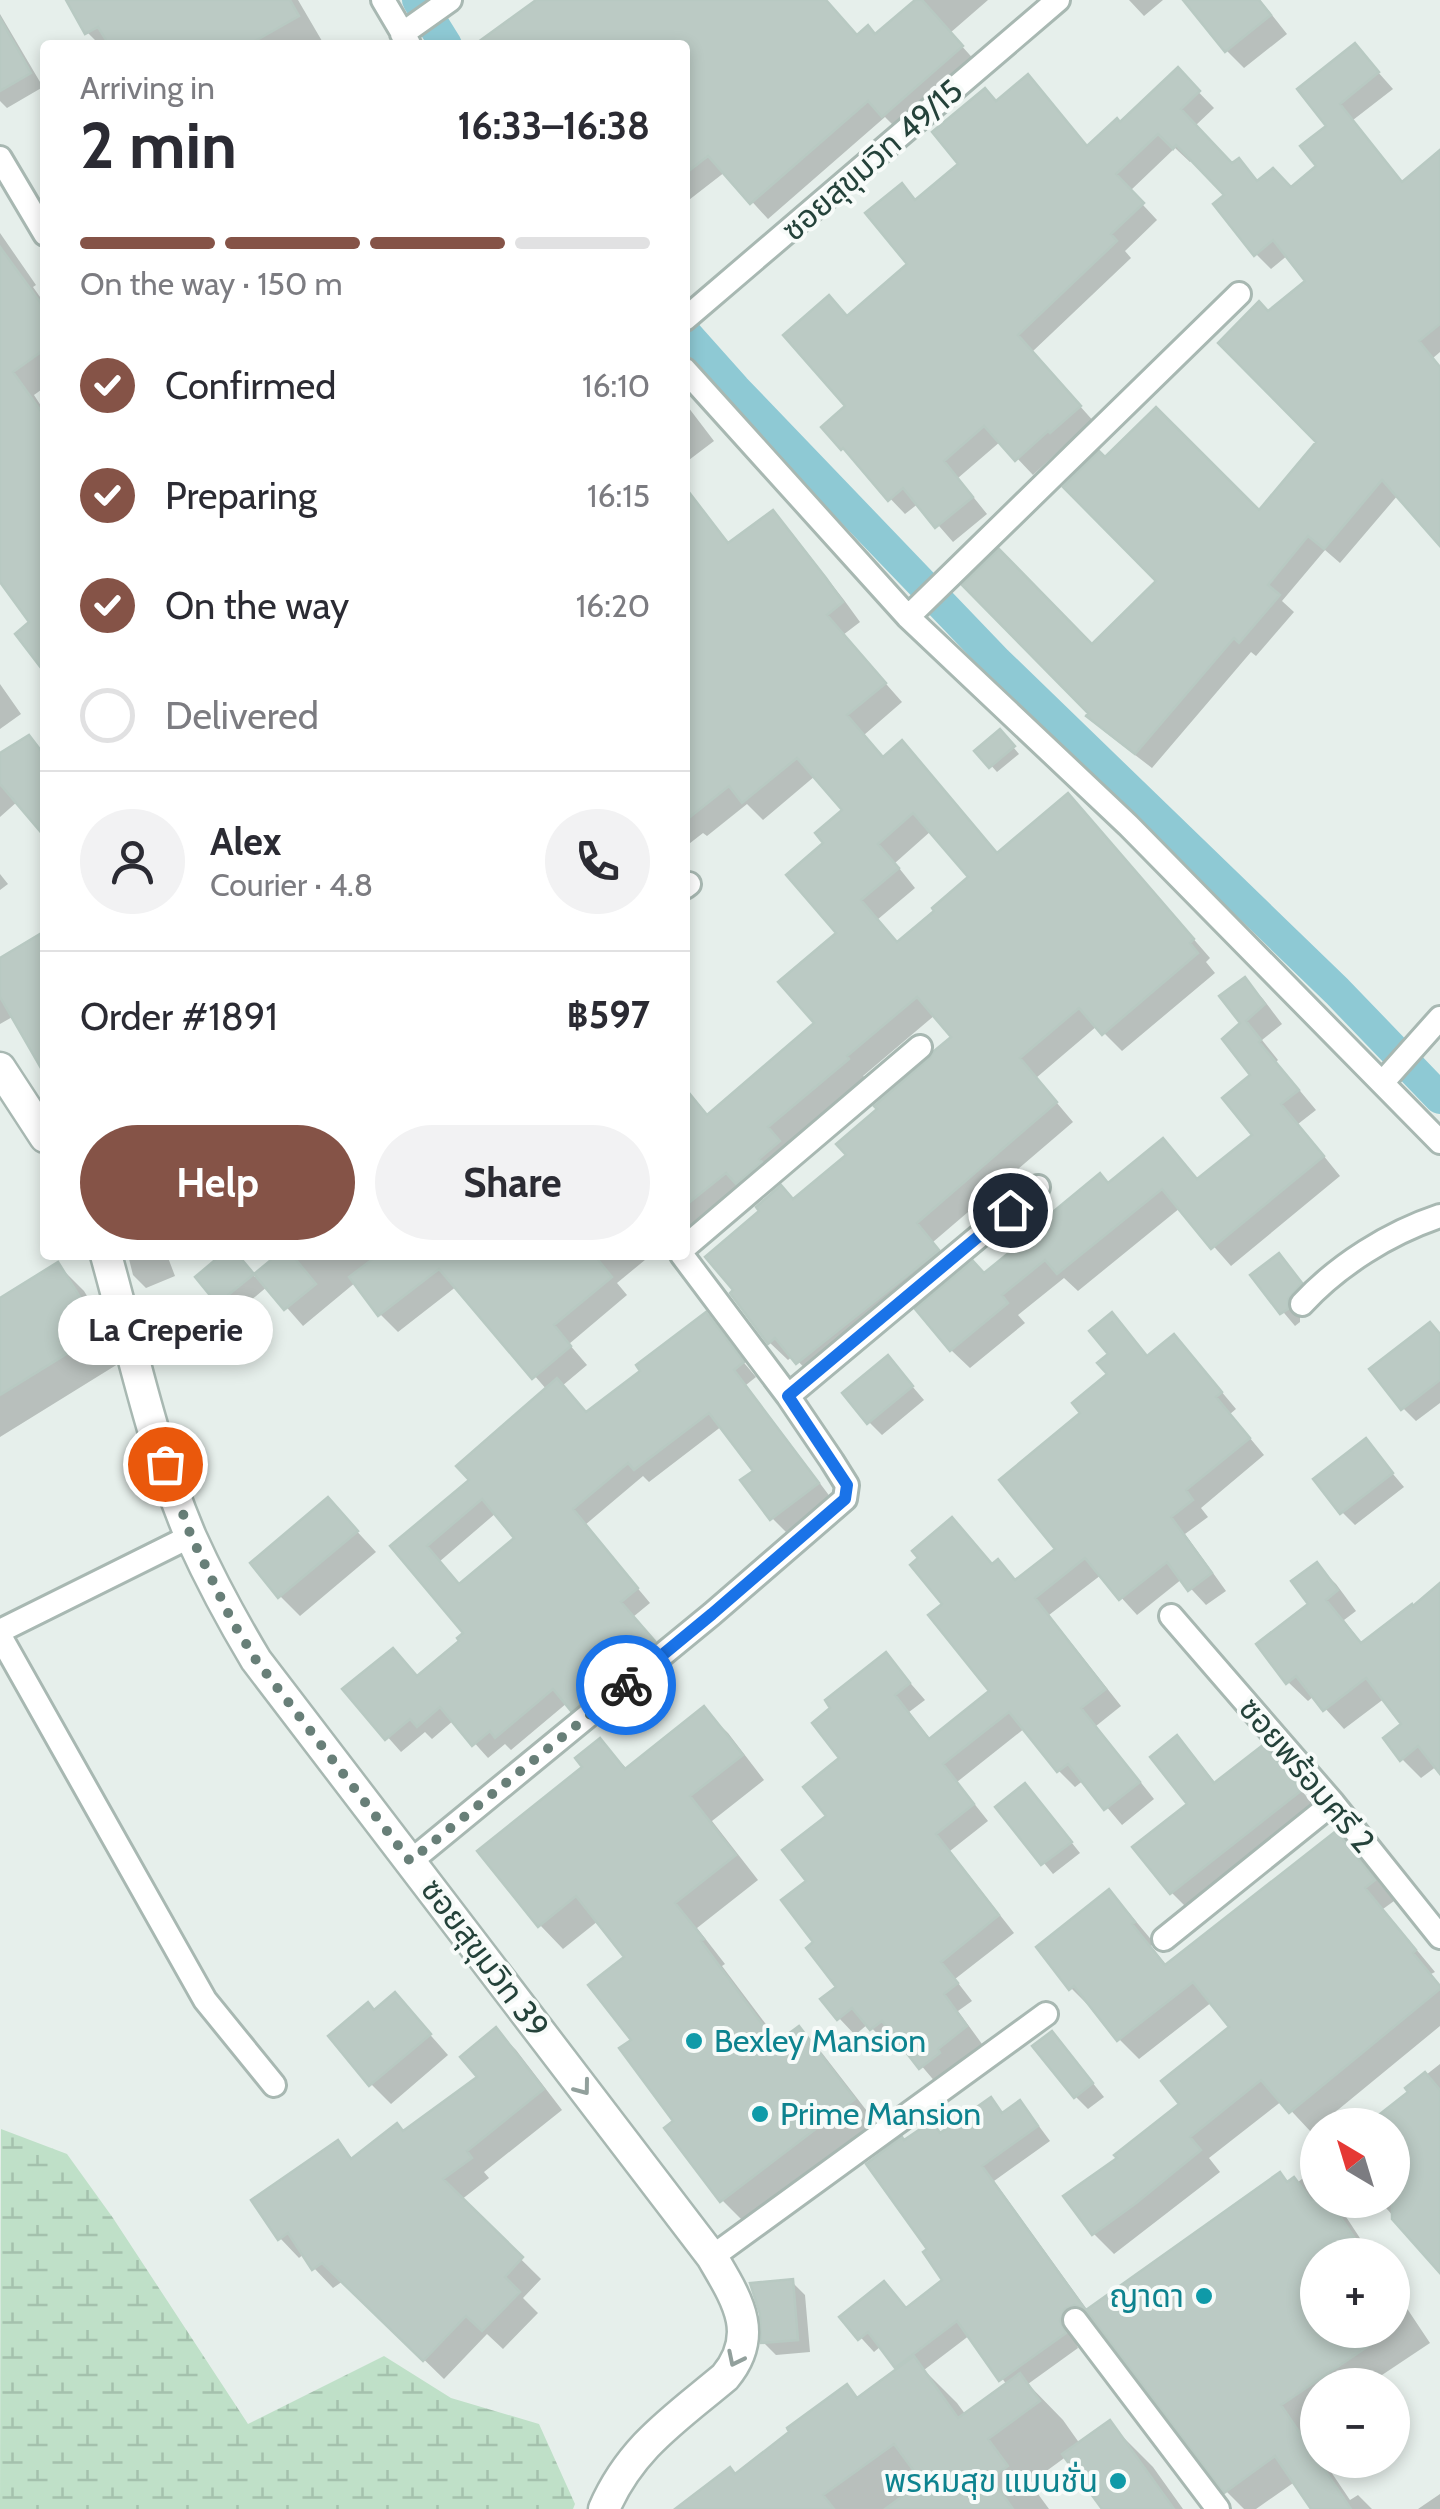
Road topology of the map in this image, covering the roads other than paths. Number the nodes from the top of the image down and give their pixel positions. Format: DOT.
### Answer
graph roads {
  1 [pos="382,0"];
  2 [pos="1058,0"];
  3 [pos="447,2"];
  4 [pos="406,39"];
  5 [pos="0,158"];
  6 [pos="40,226"];
  7 [pos="1239,294"];
  8 [pos="690,315"];
  9 [pos="690,376"];
  10 [pos="908,617"];
  11 [pos="1440,1018"];
  12 [pos="920,1047"];
  13 [pos="0,1068"];
  14 [pos="1382,1083"];
  15 [pos="40,1130"];
  16 [pos="1440,1142"];
  17 [pos="1038,1187"];
  18 [pos="1440,1216"];
  19 [pos="690,1243"];
  20 [pos="107,1260"];
  21 [pos="686,1260"];
  22 [pos="1302,1304"];
  23 [pos="788,1396"];
  24 [pos="191,1536"];
  25 [pos="1171,1616"];
  26 [pos="0,1634"];
  27 [pos="1333,1803"];
  28 [pos="410,1861"];
  29 [pos="1440,1936"];
  30 [pos="1164,1940"];
  31 [pos="1046,2014"];
  32 [pos="274,2085"];
  33 [pos="712,2257"];
  34 [pos="1075,2320"];
  35 [pos="604,2509"];
  36 [pos="1218,2509"];
  1 -- 4 [label="street"];
  2 -- 8 [label="street, ซอยสุขุมวิท 49/15"];
  3 -- 4 [label="street"];
  5 -- 6 [label="street"];
  7 -- 10 [label="street"];
  9 -- 10 [label="street"];
  10 -- 14 [label="street"];
  11 -- 14 [label="street"];
  12 -- 19 [label="street"];
  13 -- 15 [label="street"];
  14 -- 16 [label="street"];
  17 -- 23 [label="street"];
  18 -- 22 [label="street"];
  20 -- 24 [label="street, ซอยสุขุมวิท 39"];
  21 -- 23 [label="street"];
  23 -- 28 [label="street"];
  24 -- 26 [label="street"];
  24 -- 28 [label="street, ซอยสุขุมวิท 39"];
  25 -- 27 [label="street, ซอยพร้อมศรี 2"];
  26 -- 32 [label="street"];
  27 -- 29 [label="street, ซอยพร้อมศรี 2"];
  27 -- 30 [label="street"];
  28 -- 33 [label="street, ซอยสุขุมวิท 39, one-way"];
  31 -- 33 [label="street"];
  33 -- 35 [label="street, ซอยสุขุมวิท 39, one-way"];
  34 -- 36 [label="street"];
}
